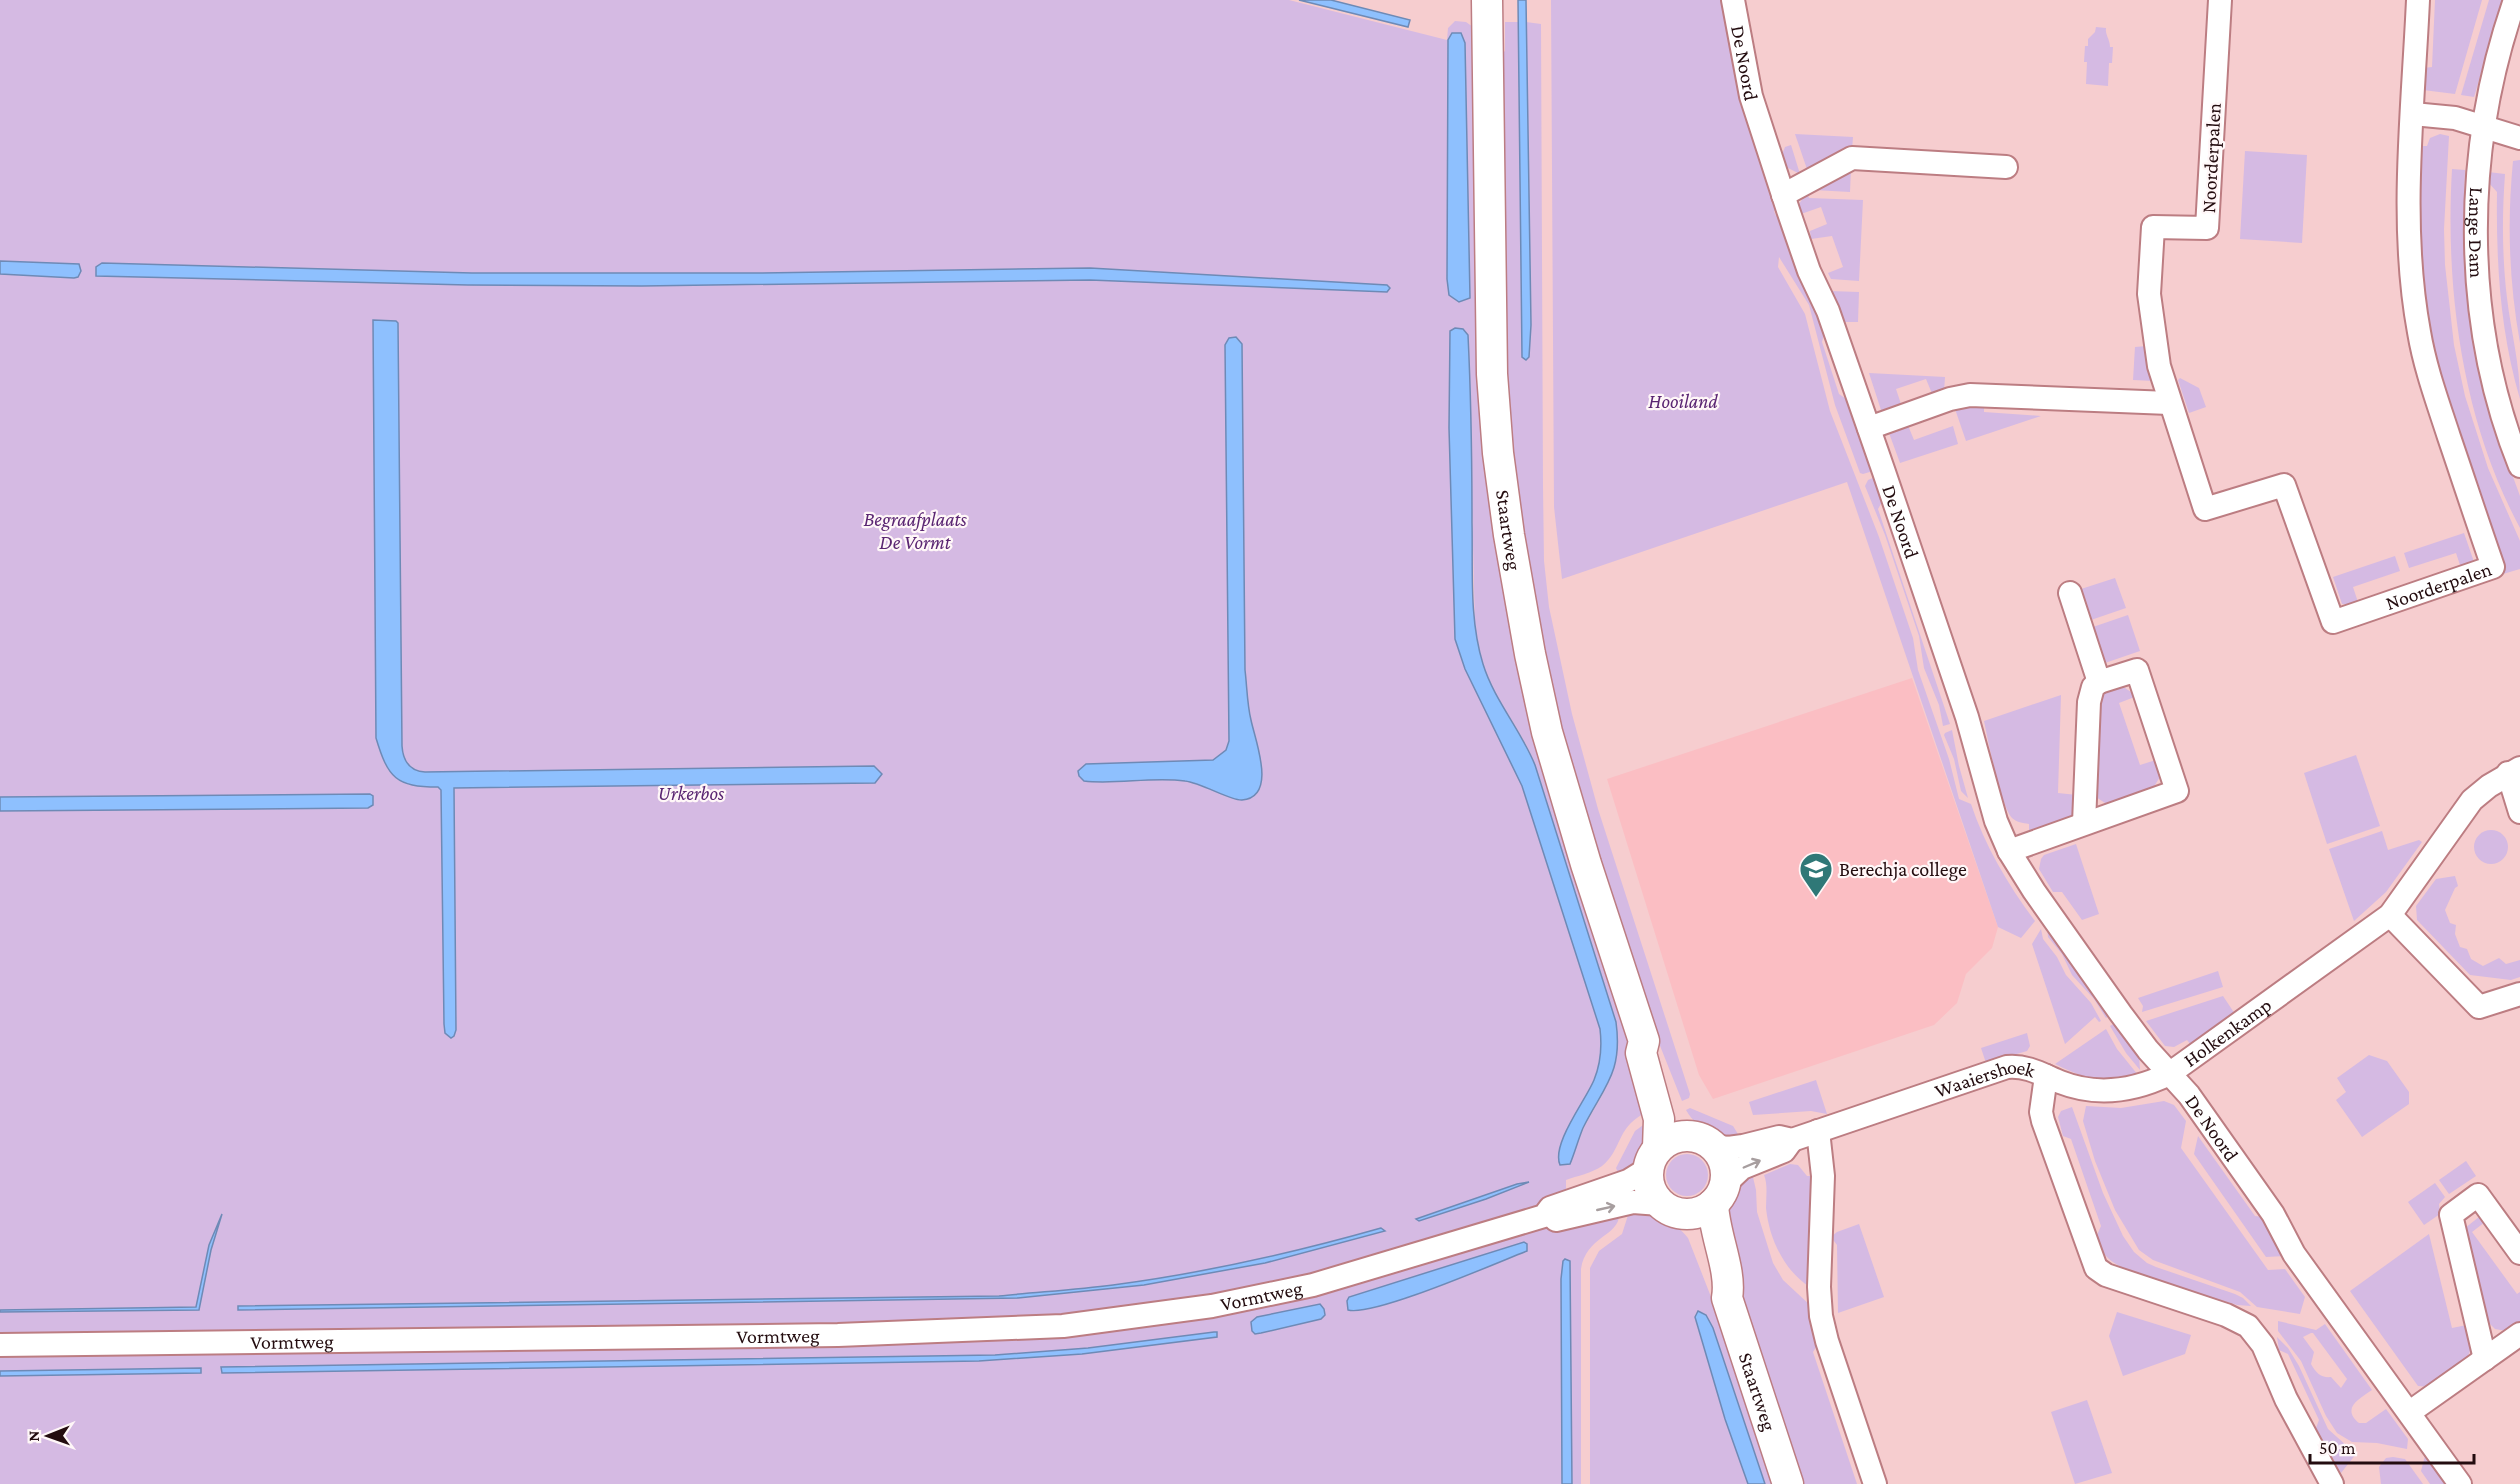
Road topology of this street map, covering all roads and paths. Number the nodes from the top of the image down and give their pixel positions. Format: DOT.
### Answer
graph roads {
  1 [pos="1487,0"];
  2 [pos="1733,0"];
  3 [pos="2220,0"];
  4 [pos="2418,0"];
  5 [pos="2515,0"];
  6 [pos="2413,114"];
  7 [pos="2482,126"];
  8 [pos="2520,138"];
  9 [pos="2006,167"];
  10 [pos="1783,195"];
  11 [pos="2169,403"];
  12 [pos="1869,428"];
  13 [pos="2520,466"];
  14 [pos="2070,593"];
  15 [pos="2099,682"];
  16 [pos="2514,771"];
  17 [pos="2520,812"];
  18 [pos="2084,823"];
  19 [pos="2009,851"];
  20 [pos="2390,915"];
  21 [pos="2520,994"];
  22 [pos="1644,1041"];
  23 [pos="2169,1074"];
  24 [pos="2046,1076"];
  25 [pos="1818,1131"];
  26 [pos="1785,1139"];
  27 [pos="1704,1141"];
  28 [pos="1653,1158"];
  29 [pos="1719,1194"];
  30 [pos="1669,1209"];
  31 [pos="1544,1216"];
  32 [pos="2520,1253"];
  33 [pos="1727,1298"];
  34 [pos="2520,1334"];
  35 [pos="0,1345"];
  36 [pos="2486,1359"];
  37 [pos="2410,1412"];
  38 [pos="1788,1484"];
  39 [pos="1875,1484"];
  40 [pos="2332,1484"];
  41 [pos="2460,1484"];
  1 -- 22 [label="main road, Staartweg"];
  2 -- 10 [label="street, De Noord"];
  3 -- 11 [label="street, Noorderpalen"];
  4 -- 6 [label="street, Noorderpalen"];
  5 -- 7 [label="street, Lange Dam"];
  6 -- 7 [label="street"];
  6 -- 11 [label="street, Noorderpalen"];
  7 -- 8 [label="street"];
  7 -- 13 [label="street, Lange Dam"];
  9 -- 10 [label="street"];
  10 -- 12 [label="street, De Noord"];
  11 -- 12 [label="street"];
  12 -- 19 [label="street, De Noord"];
  14 -- 15 [label="street"];
  15 -- 18 [label="street"];
  15 -- 18 [label="street"];
  16 -- 17 [label="street, Holkenkamp"];
  16 -- 20 [label="street, Holkenkamp"];
  18 -- 19 [label="street"];
  19 -- 23 [label="street, De Noord"];
  20 -- 21 [label="street"];
  20 -- 23 [label="street, Holkenkamp"];
  22 -- 27 [label="main road, Staartweg"];
  22 -- 28 [label="main road, Staartweg"];
  23 -- 24 [label="street, Holkenkamp"];
  23 -- 37 [label="street, De Noord"];
  24 -- 25 [label="street, Waaiershoek"];
  24 -- 40 [label="street, Waaiershoek"];
  25 -- 26 [label="street, Waaiershoek"];
  25 -- 39 [label="street"];
  26 -- 27 [label="street"];
  29 -- 26 [label="street, one-way"];
  27 -- 28 [label="main road"];
  27 -- 29 [label="main road"];
  28 -- 30 [label="main road"];
  28 -- 31 [label="street, Vormtweg"];
  29 -- 30 [label="main road"];
  29 -- 33 [label="main road, Staartweg"];
  31 -- 30 [label="street, Vormtweg, one-way"];
  30 -- 33 [label="main road, Staartweg"];
  31 -- 35 [label="street, Vormtweg"];
  32 -- 36 [label="street"];
  33 -- 38 [label="main road, Staartweg"];
  34 -- 36 [label="street"];
  36 -- 37 [label="street"];
  37 -- 41 [label="street, De Noord"];
}
